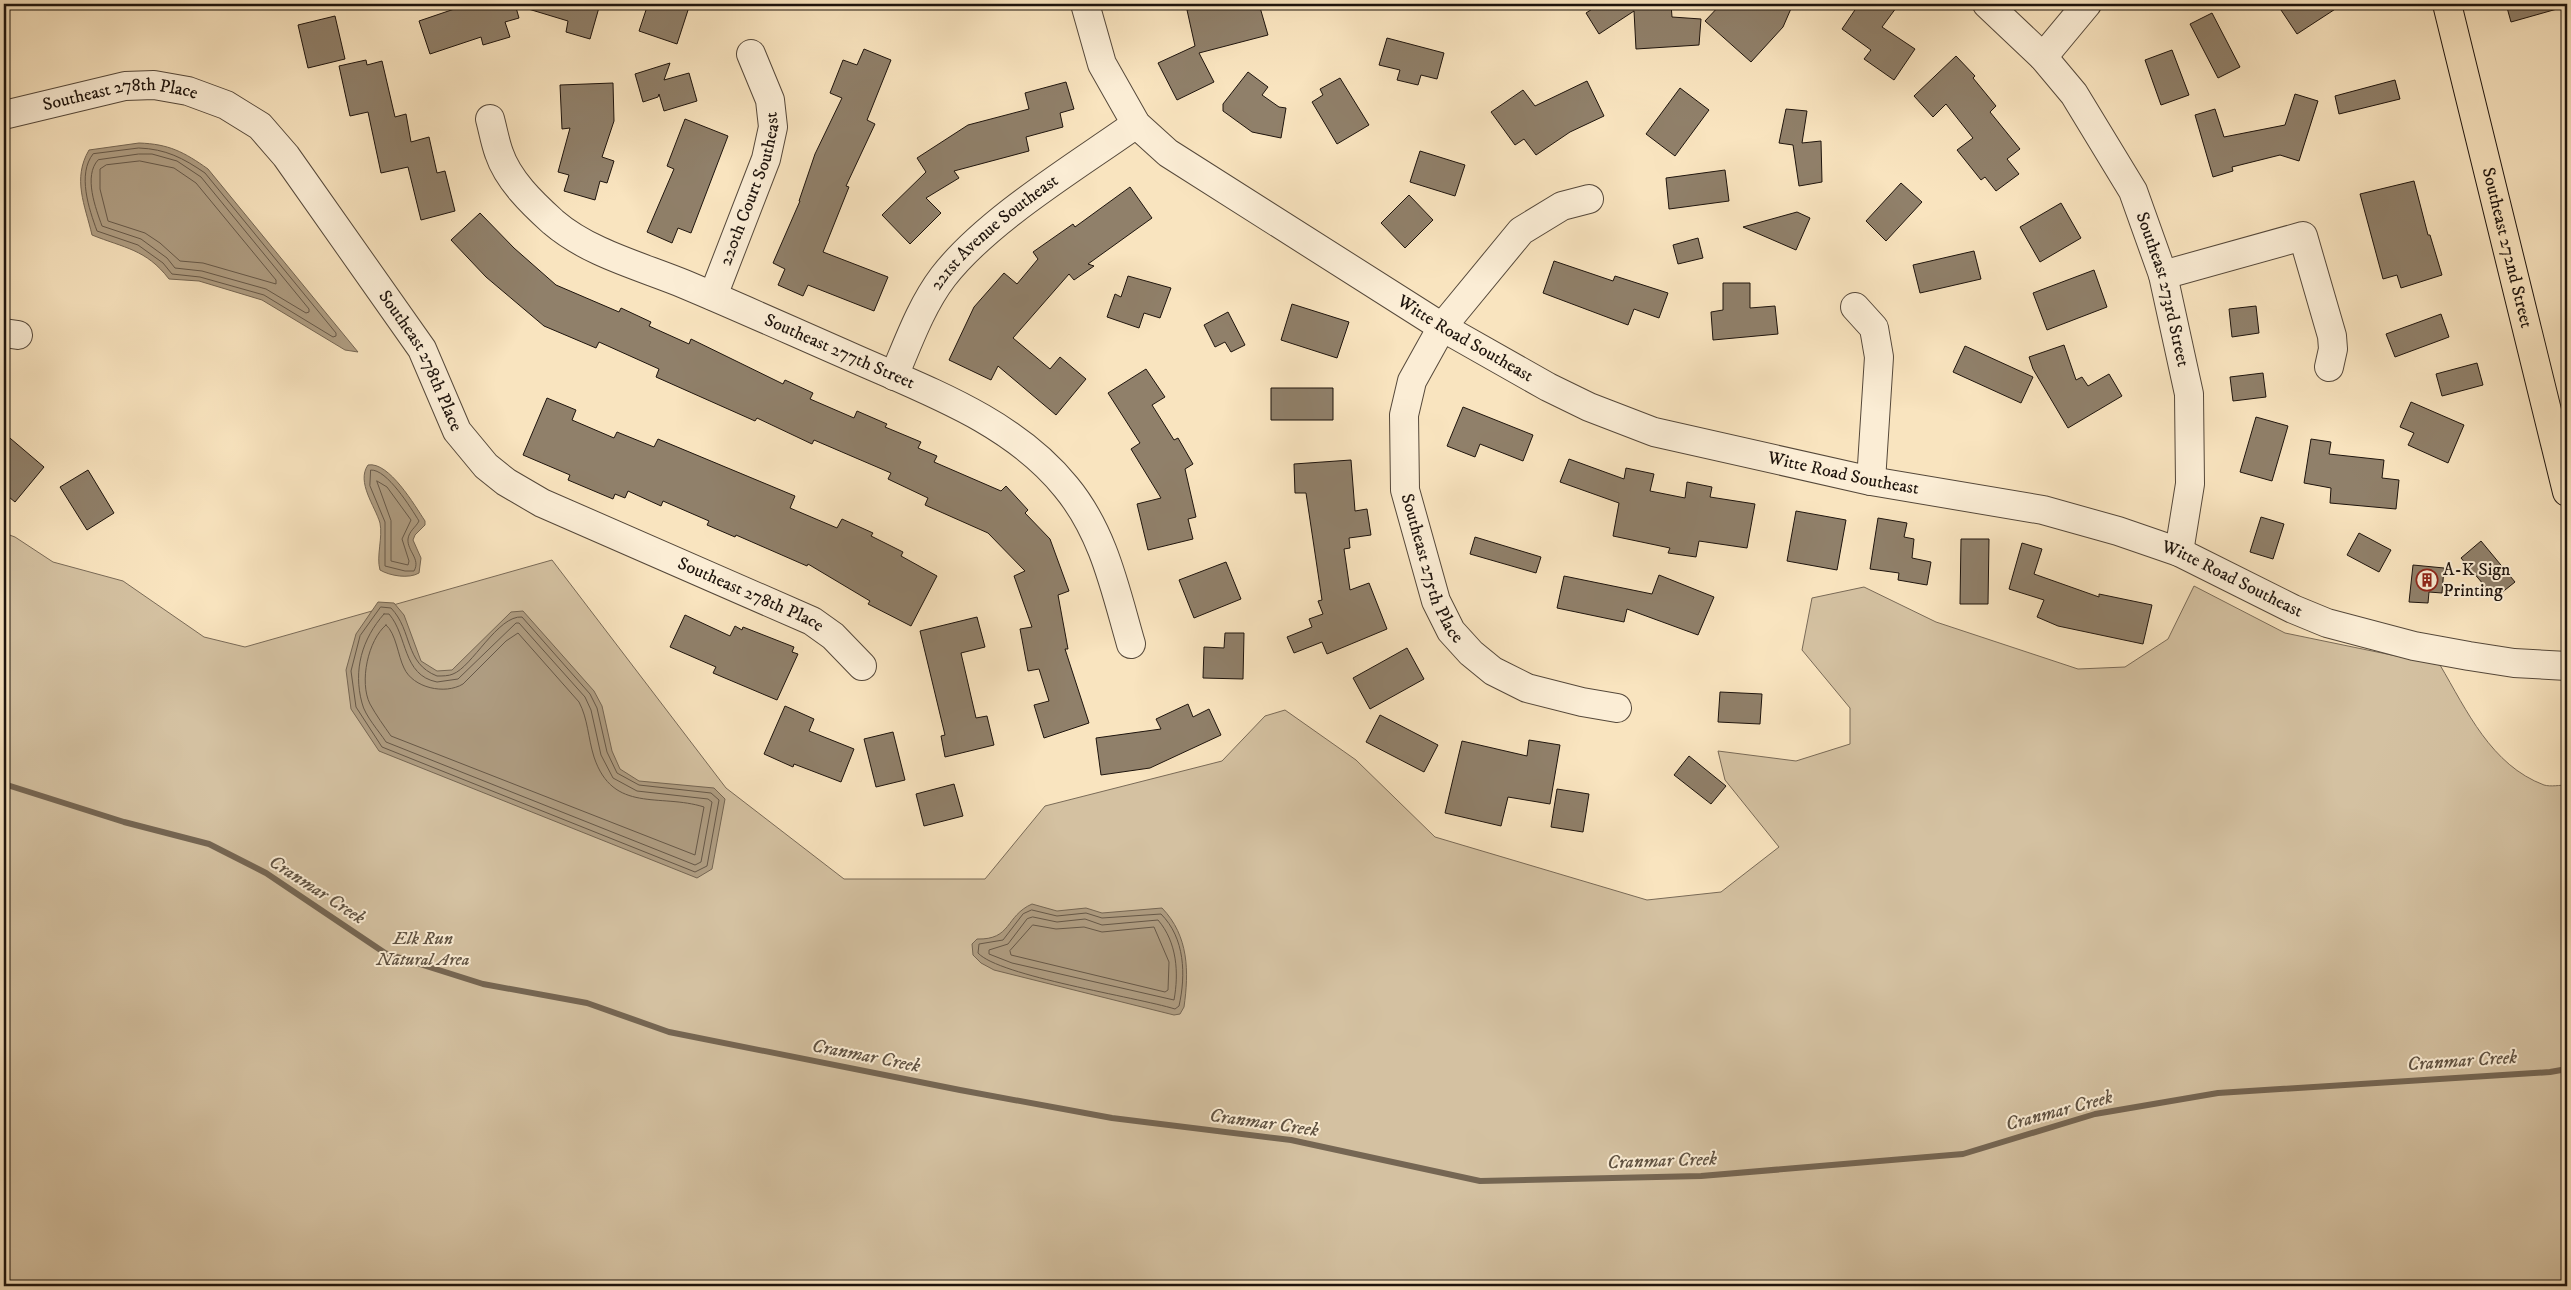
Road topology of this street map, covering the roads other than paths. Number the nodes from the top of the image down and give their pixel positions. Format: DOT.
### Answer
graph roads {
  1 [pos="1084,4"];
  2 [pos="1988,4"];
  3 [pos="2087,4"];
  4 [pos="2447,4"];
  5 [pos="751,54"];
  6 [pos="2043,57"];
  7 [pos="4,115"];
  8 [pos="490,119"];
  9 [pos="1136,124"];
  10 [pos="1589,199"];
  11 [pos="2162,275"];
  12 [pos="714,296"];
  13 [pos="1855,307"];
  14 [pos="1442,327"];
  15 [pos="2329,367"];
  16 [pos="894,376"];
  17 [pos="1871,481"];
  18 [pos="2567,492"];
  19 [pos="2179,552"];
  20 [pos="1131,644"];
  21 [pos="862,666"];
  22 [pos="2567,666"];
  23 [pos="1618,708"];
  1 -- 9 [label="street, Witte Road Southeast"];
  2 -- 6 [label="street, Southeast 273rd Street"];
  3 -- 6 [label="street"];
  4 -- 18 [label="main road, Southeast 272nd Street"];
  5 -- 12 [label="street, 220th Court Southeast"];
  6 -- 11 [label="street, Southeast 273rd Street"];
  7 -- 21 [label="street, Southeast 278th Place"];
  8 -- 12 [label="street, Southeast 277th Street"];
  9 -- 14 [label="street, Witte Road Southeast"];
  9 -- 16 [label="street, 221st Avenue Southeast"];
  10 -- 14 [label="street, Southeast 275th Place"];
  11 -- 15 [label="street"];
  11 -- 19 [label="street, Southeast 273rd Street"];
  12 -- 16 [label="street, Southeast 277th Street"];
  13 -- 17 [label="street"];
  14 -- 17 [label="street, Witte Road Southeast"];
  14 -- 23 [label="street, Southeast 275th Place"];
  16 -- 20 [label="street, Southeast 277th Street"];
  17 -- 19 [label="street, Witte Road Southeast"];
  19 -- 22 [label="street, Witte Road Southeast"];
}
